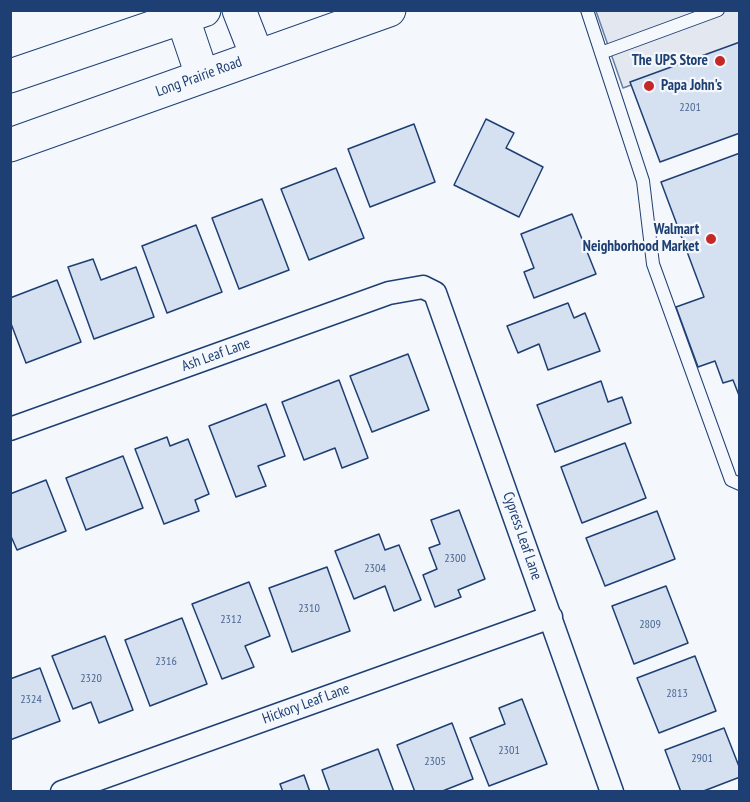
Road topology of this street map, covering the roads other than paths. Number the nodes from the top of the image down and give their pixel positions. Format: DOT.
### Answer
graph roads {
  1 [pos="239,10"];
  2 [pos="389,10"];
  3 [pos="587,10"];
  4 [pos="718,10"];
  5 [pos="189,13"];
  6 [pos="601,53"];
  7 [pos="257,56"];
  8 [pos="202,75"];
  9 [pos="10,76"];
  10 [pos="10,145"];
  11 [pos="423,287"];
  12 [pos="10,429"];
  13 [pos="740,484"];
  14 [pos="550,617"];
  15 [pos="62,792"];
  16 [pos="612,792"];
  1 -- 7 [label="main road"];
  2 -- 7 [label="main road, Long Prairie Road"];
  3 -- 6 [label="lane"];
  4 -- 6 [label="lane"];
  5 -- 8 [label="main road"];
  5 -- 9 [label="main road"];
  6 -- 13 [label="lane"];
  7 -- 8 [label="main road, Long Prairie Road"];
  8 -- 10 [label="main road, Long Prairie Road"];
  11 -- 12 [label="street, Ash Leaf Lane"];
  11 -- 14 [label="street, Cypress Leaf Lane"];
  14 -- 15 [label="street, Hickory Leaf Lane"];
  14 -- 16 [label="street, Cypress Leaf Lane"];
}
